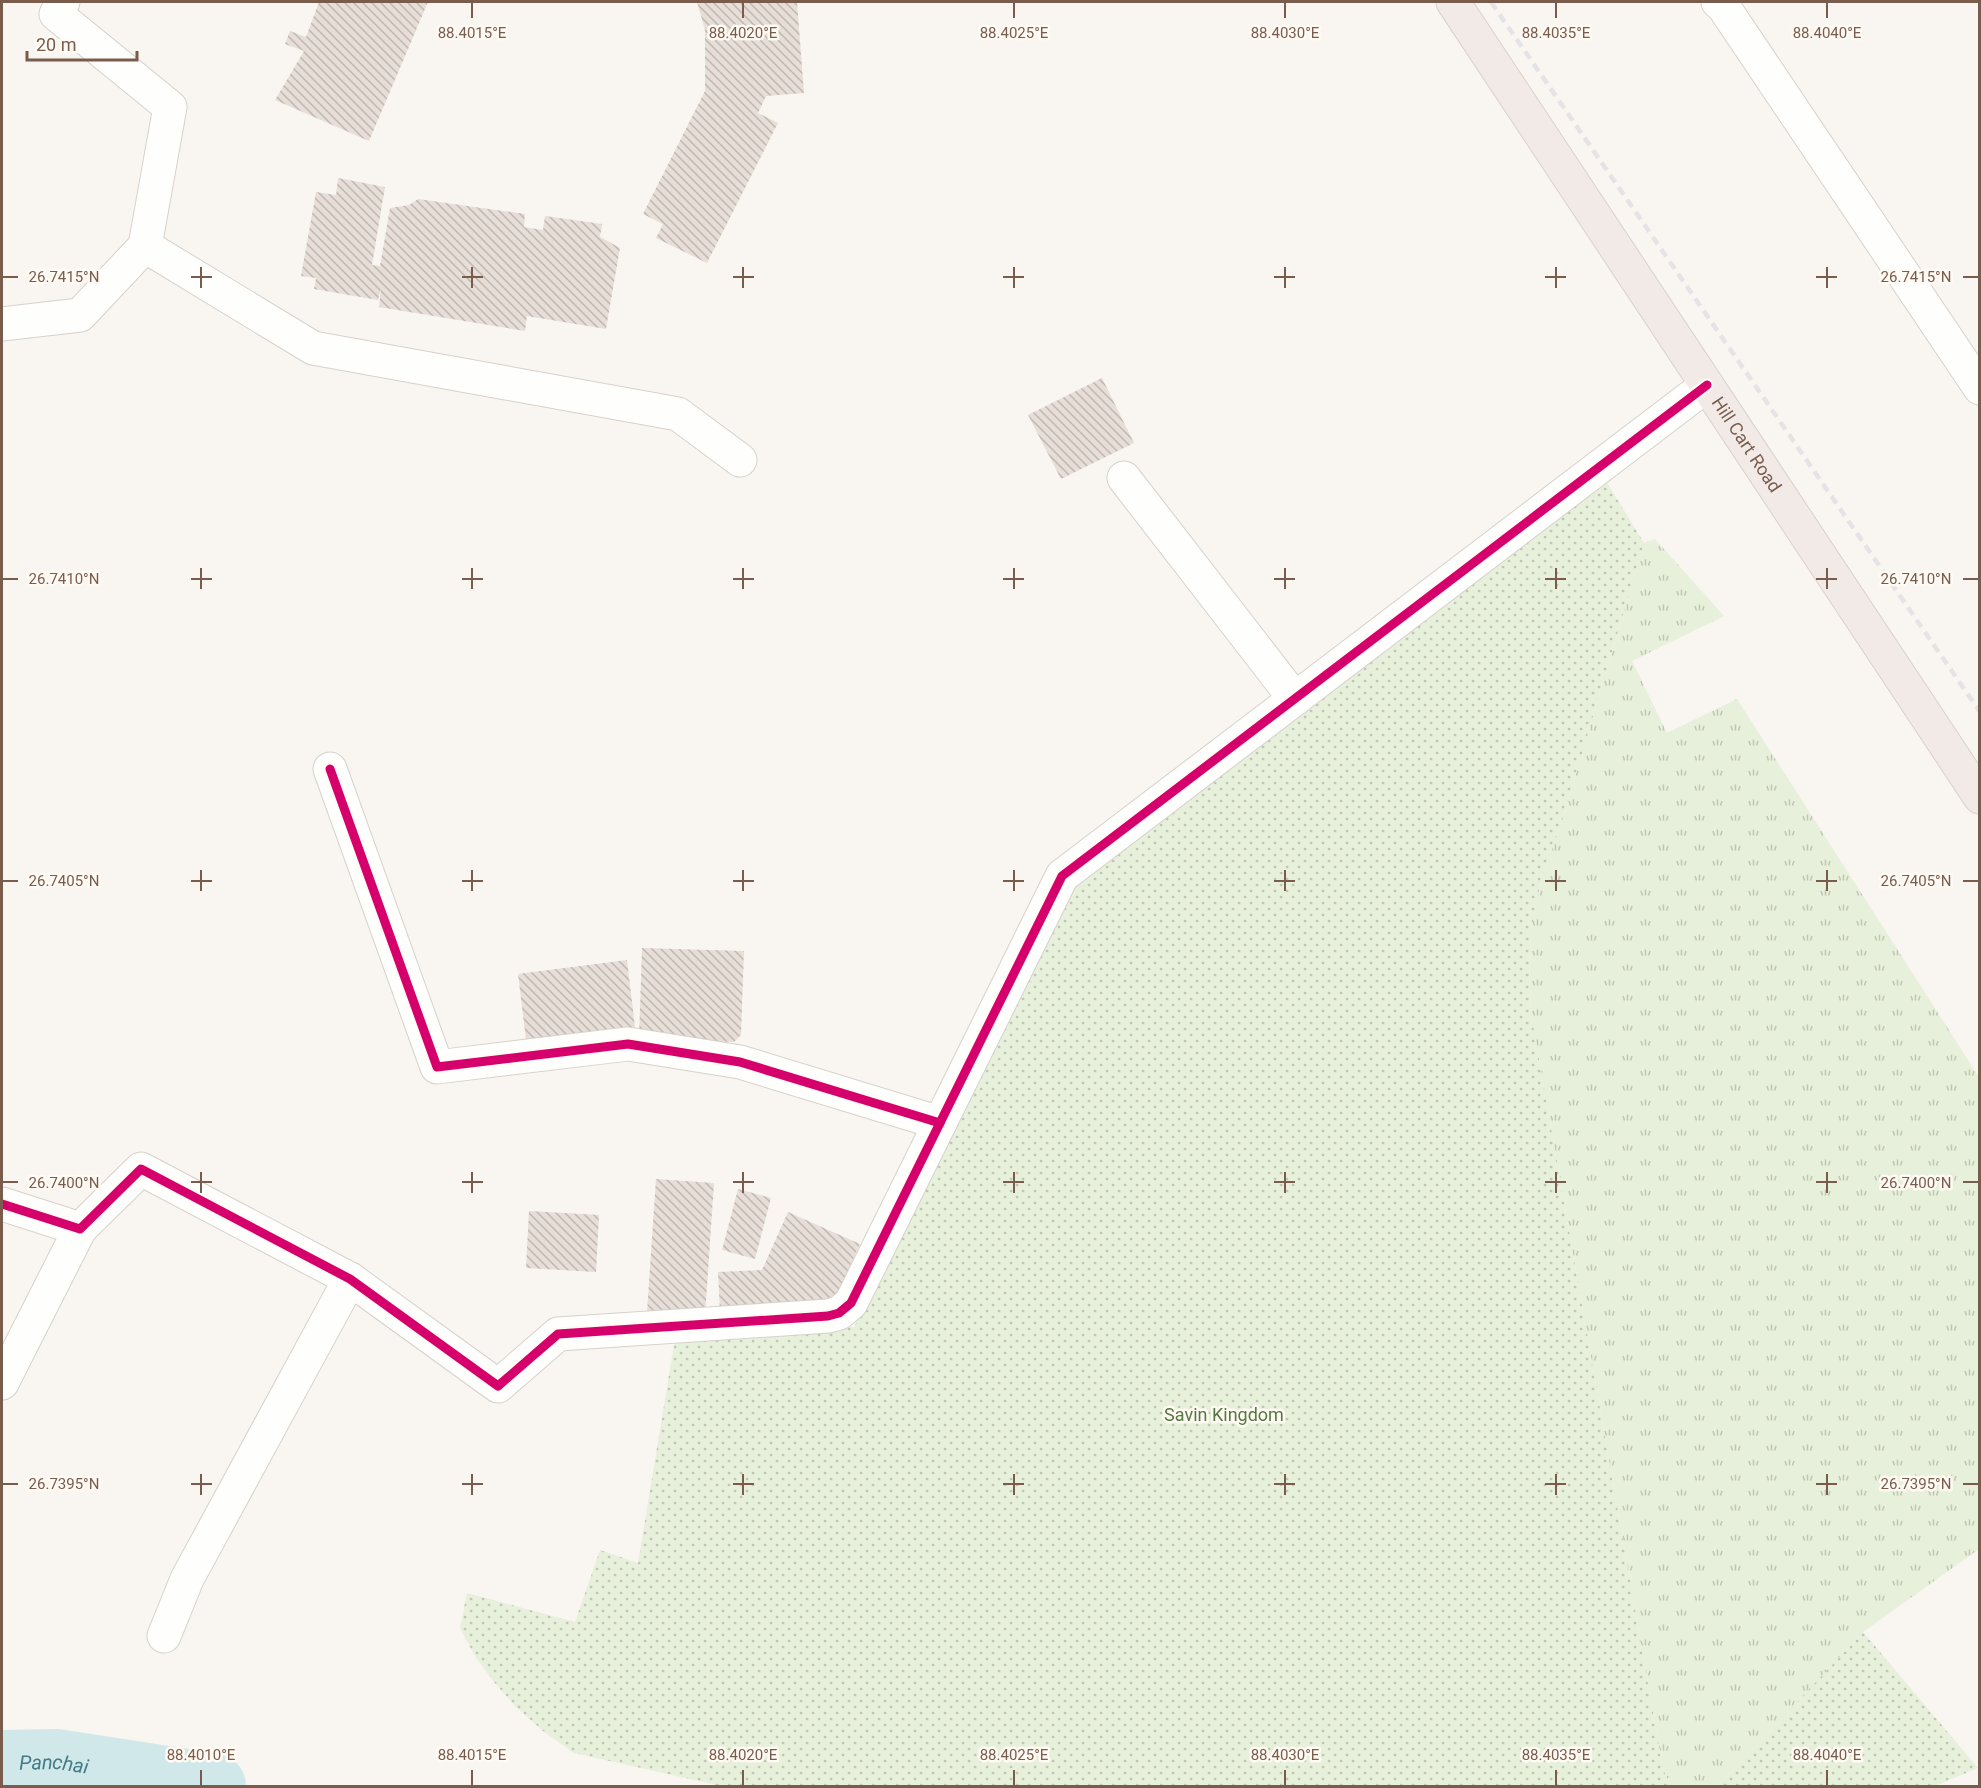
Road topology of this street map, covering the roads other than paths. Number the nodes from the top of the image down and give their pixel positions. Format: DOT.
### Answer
graph roads {
  1 [pos="63,2"];
  2 [pos="1453,2"];
  3 [pos="1718,2"];
  4 [pos="145,246"];
  5 [pos="2,324"];
  6 [pos="1707,385"];
  7 [pos="1980,388"];
  8 [pos="740,460"];
  9 [pos="1124,478"];
  10 [pos="1294,699"];
  11 [pos="330,769"];
  12 [pos="1980,796"];
  13 [pos="940,1123"];
  14 [pos="2,1204"];
  15 [pos="80,1229"];
  16 [pos="350,1279"];
  17 [pos="2,1383"];
  18 [pos="164,1636"];
  1 -- 4 [label="street"];
  2 -- 6 [label="highway, Hill Cart Road"];
  3 -- 7 [label="street"];
  4 -- 5 [label="street"];
  4 -- 8 [label="street"];
  6 -- 10 [label="street"];
  6 -- 12 [label="highway, Hill Cart Road"];
  9 -- 10 [label="street"];
  10 -- 13 [label="street"];
  11 -- 13 [label="street"];
  13 -- 16 [label="street"];
  14 -- 15 [label="street"];
  15 -- 16 [label="street"];
  15 -- 17 [label="street"];
  16 -- 18 [label="street"];
}
